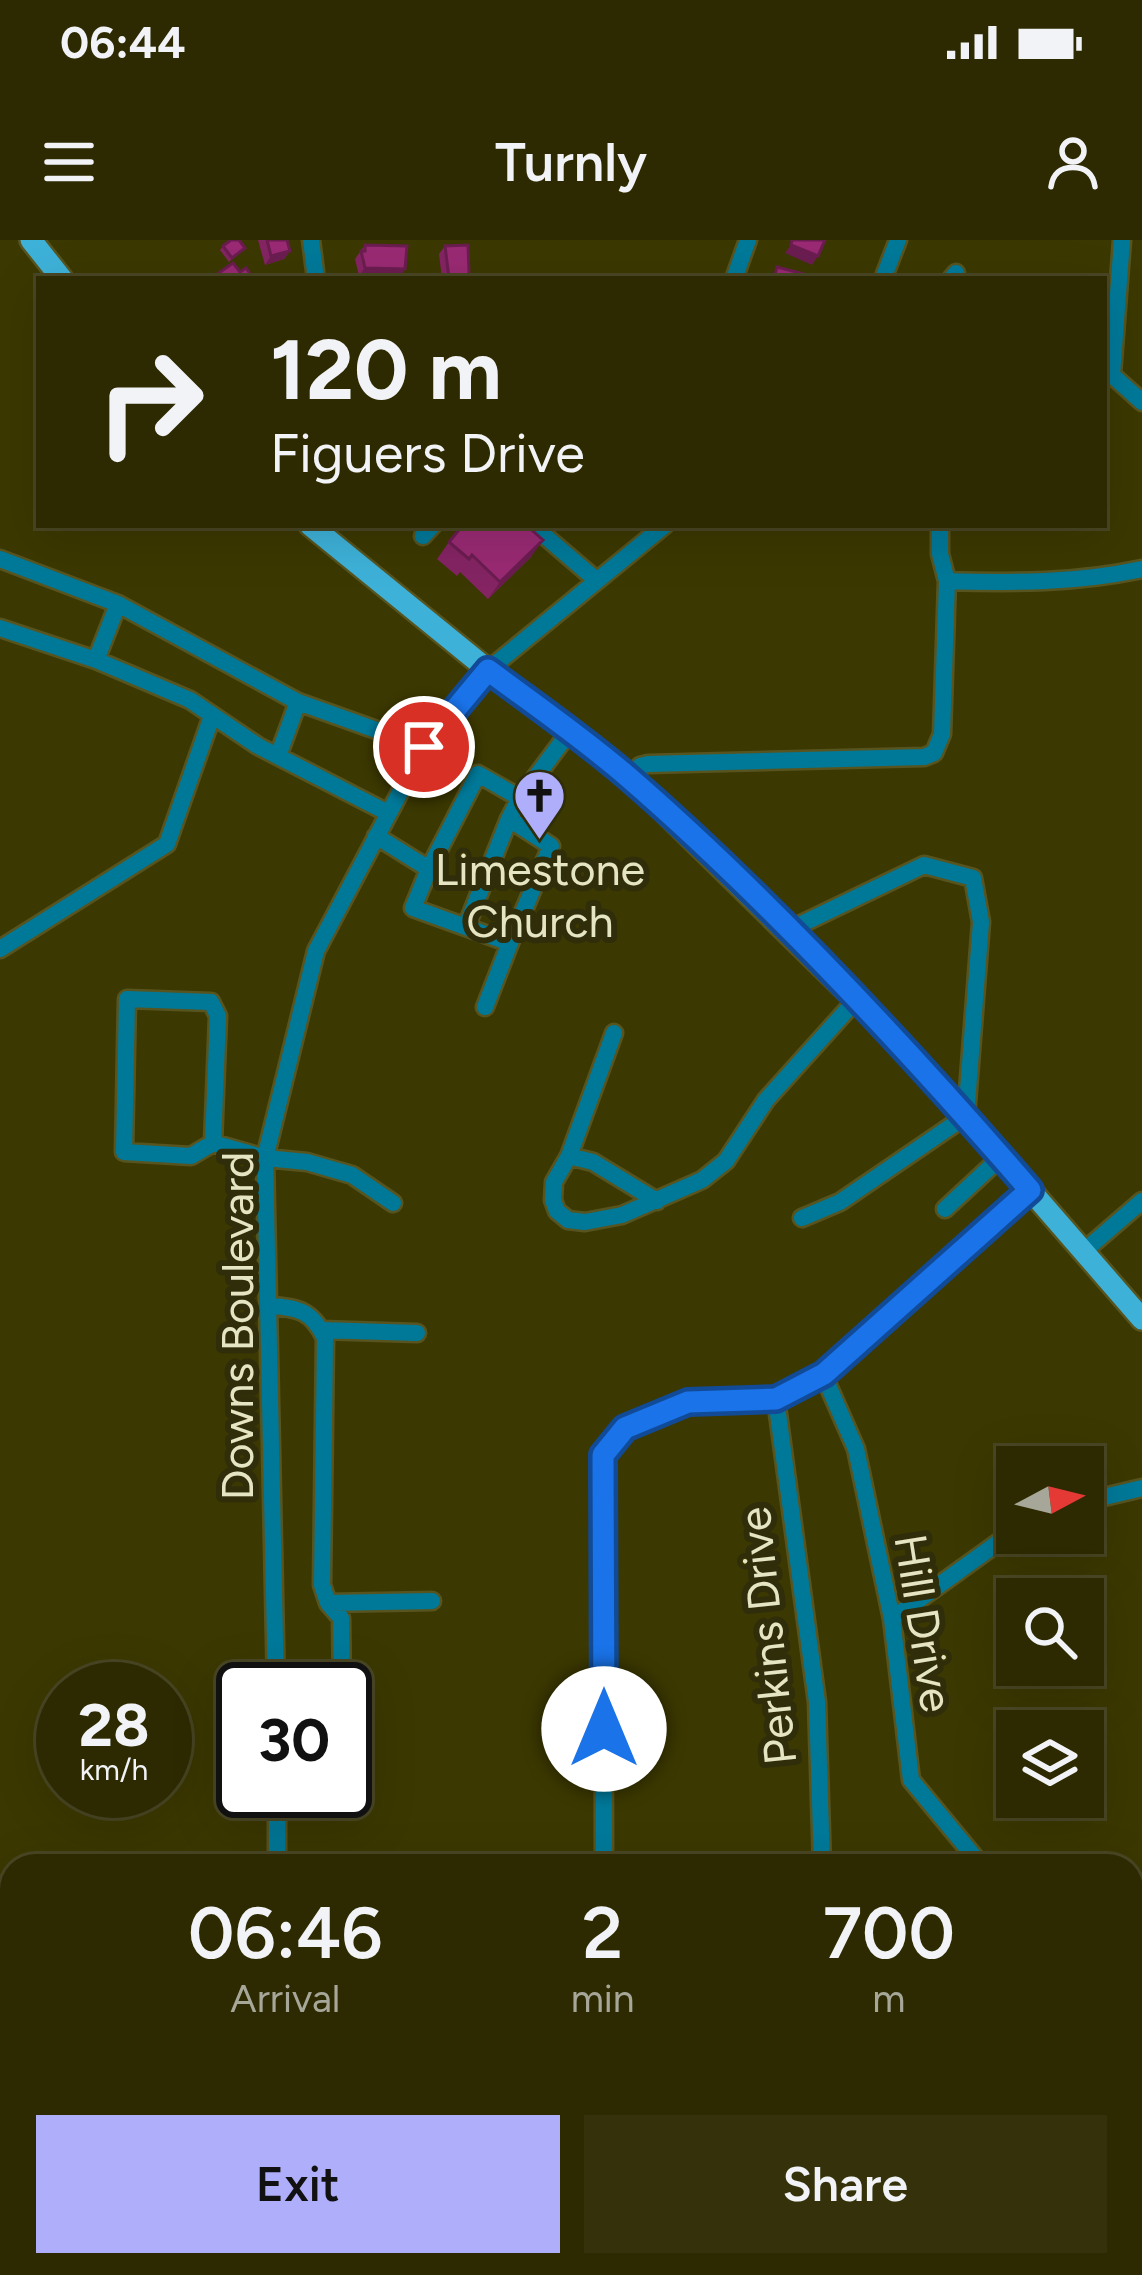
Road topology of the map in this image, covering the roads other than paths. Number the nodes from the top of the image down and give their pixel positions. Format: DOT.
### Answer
graph roads {
  1 [pos="31,240"];
  2 [pos="311,240"];
  3 [pos="748,240"];
  4 [pos="898,240"];
  5 [pos="1122,240"];
  6 [pos="60,276"];
  7 [pos="316,276"];
  8 [pos="735,276"];
  9 [pos="884,276"];
  10 [pos="1142,402"];
  11 [pos="314,528"];
  12 [pos="536,528"];
  13 [pos="660,528"];
  14 [pos="940,528"];
  15 [pos="0,559"];
  16 [pos="1142,569"];
  17 [pos="595,579"];
  18 [pos="946,581"];
  19 [pos="118,604"];
  20 [pos="0,628"];
  21 [pos="96,660"];
  22 [pos="488,670"];
  23 [pos="298,702"];
  24 [pos="212,716"];
  25 [pos="570,731"];
  26 [pos="424,747"];
  27 [pos="278,756"];
  28 [pos="630,778"];
  29 [pos="520,798"];
  30 [pos="388,813"];
  31 [pos="509,819"];
  32 [pos="376,836"];
  33 [pos="429,869"];
  34 [pos="466,927"];
  35 [pos="789,930"];
  36 [pos="510,943"];
  37 [pos="0,949"];
  38 [pos="856,1000"];
  39 [pos="484,1007"];
  40 [pos="614,1033"];
  41 [pos="966,1116"];
  42 [pos="213,1143"];
  43 [pos="569,1156"];
  44 [pos="1001,1156"];
  45 [pos="265,1158"];
  46 [pos="1030,1190"];
  47 [pos="657,1201"];
  48 [pos="1142,1201"];
  49 [pos="393,1203"];
  50 [pos="945,1209"];
  51 [pos="802,1218"];
  52 [pos="1084,1252"];
  53 [pos="268,1306"];
  54 [pos="1142,1318"];
  55 [pos="321,1330"];
  56 [pos="417,1333"];
  57 [pos="824,1374"];
  58 [pos="776,1399"];
  59 [pos="1142,1488"];
  60 [pos="1104,1497"];
  61 [pos="996,1544"];
  62 [pos="432,1601"];
  63 [pos="328,1603"];
  64 [pos="892,1619"];
  65 [pos="275,1662"];
  66 [pos="342,1662"];
  67 [pos="277,1818"];
  68 [pos="277,1854"];
  69 [pos="604,1854"];
  70 [pos="822,1854"];
  71 [pos="972,1854"];
  1 -- 6 [label="main road"];
  2 -- 7 [label="street"];
  3 -- 8 [label="street"];
  4 -- 9 [label="street"];
  5 -- 10 [label="street"];
  11 -- 22 [label="main road"];
  12 -- 17 [label="street"];
  13 -- 17 [label="street, Downs Boulevard"];
  14 -- 18 [label="street"];
  15 -- 19 [label="street"];
  16 -- 18 [label="street"];
  17 -- 22 [label="street, Downs Boulevard"];
  18 -- 28 [label="street"];
  19 -- 21 [label="street"];
  19 -- 23 [label="street"];
  20 -- 21 [label="street"];
  21 -- 24 [label="street"];
  22 -- 25 [label="main road"];
  22 -- 26 [label="street, Downs Boulevard"];
  23 -- 26 [label="street"];
  23 -- 27 [label="street"];
  24 -- 27 [label="street"];
  24 -- 37 [label="street"];
  25 -- 28 [label="main road"];
  25 -- 29 [label="street"];
  26 -- 30 [label="street, Downs Boulevard"];
  27 -- 30 [label="street"];
  28 -- 35 [label="main road"];
  29 -- 31 [label="street"];
  29 -- 33 [label="street"];
  30 -- 32 [label="street, Downs Boulevard"];
  31 -- 34 [label="street"];
  31 -- 36 [label="street"];
  32 -- 33 [label="street"];
  32 -- 45 [label="street, Downs Boulevard"];
  33 -- 34 [label="street"];
  34 -- 36 [label="street"];
  35 -- 38 [label="main road"];
  35 -- 41 [label="street"];
  36 -- 39 [label="street"];
  38 -- 41 [label="main road"];
  38 -- 47 [label="street"];
  40 -- 43 [label="street"];
  41 -- 44 [label="main road"];
  41 -- 51 [label="street"];
  42 -- 42 [label="street"];
  42 -- 45 [label="street"];
  43 -- 47 [label="street"];
  43 -- 47 [label="street"];
  44 -- 46 [label="main road"];
  44 -- 50 [label="street"];
  45 -- 49 [label="street"];
  45 -- 53 [label="street, Downs Boulevard"];
  46 -- 52 [label="main road"];
  46 -- 57 [label="street"];
  48 -- 52 [label="street"];
  52 -- 54 [label="main road"];
  53 -- 55 [label="street"];
  53 -- 65 [label="street, Downs Boulevard"];
  55 -- 56 [label="street"];
  55 -- 63 [label="street"];
  57 -- 58 [label="street"];
  57 -- 64 [label="street, Hill Drive"];
  58 -- 69 [label="street"];
  58 -- 70 [label="street, Perkins Drive"];
  59 -- 60 [label="street"];
  61 -- 64 [label="street"];
  62 -- 63 [label="street"];
  63 -- 66 [label="street"];
  64 -- 71 [label="street, Hill Drive"];
  67 -- 68 [label="street"];
}
